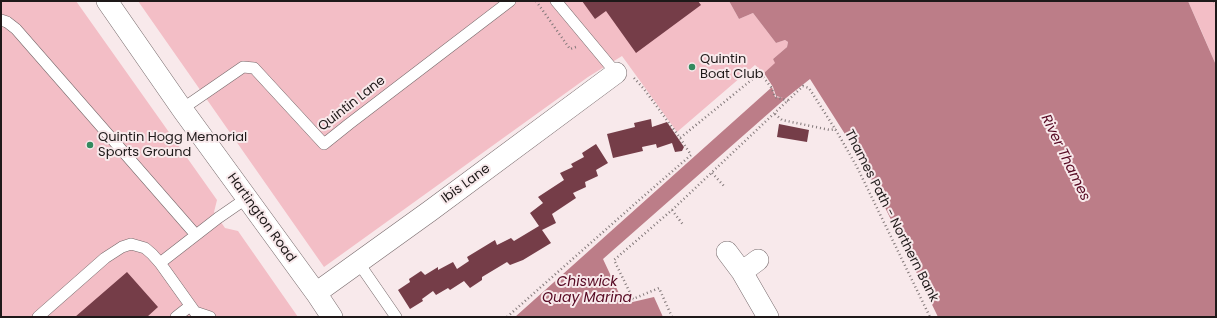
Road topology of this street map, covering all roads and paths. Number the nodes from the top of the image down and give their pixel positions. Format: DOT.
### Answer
graph roads {
  1 [pos="107,1"];
  2 [pos="510,1"];
  3 [pos="556,1"];
  4 [pos="1214,1"];
  5 [pos="1216,5"];
  6 [pos="1,20"];
  7 [pos="616,73"];
  8 [pos="787,101"];
  9 [pos="182,109"];
  10 [pos="775,114"];
  11 [pos="836,129"];
  12 [pos="680,138"];
  13 [pos="712,173"];
  14 [pos="724,186"];
  15 [pos="247,198"];
  16 [pos="672,210"];
  17 [pos="684,226"];
  18 [pos="196,235"];
  19 [pos="727,252"];
  20 [pos="358,262"];
  21 [pos="160,263"];
  22 [pos="316,293"];
  23 [pos="190,306"];
  24 [pos="38,317"];
  25 [pos="176,317"];
  26 [pos="210,317"];
  27 [pos="332,317"];
  28 [pos="396,317"];
  29 [pos="507,317"];
  30 [pos="672,317"];
  31 [pos="768,317"];
  32 [pos="930,317"];
  1 -- 9 [label="street, Hartington Road"];
  2 -- 9 [label="lane, Quintin Lane"];
  3 -- 7 [label="lane"];
  4 -- 5 [label="path"];
  6 -- 18 [label="lane"];
  7 -- 12 [label="path"];
  7 -- 20 [label="street, Ibis Lane"];
  8 -- 10 [label="path"];
  8 -- 11 [label="path, Thames Path - Northern Bank"];
  8 -- 12 [label="path"];
  9 -- 15 [label="street, Hartington Road"];
  10 -- 11 [label="path"];
  10 -- 13 [label="path"];
  11 -- 32 [label="path, Thames Path - Northern Bank"];
  12 -- 29 [label="path"];
  13 -- 14 [label="path"];
  13 -- 16 [label="path"];
  15 -- 18 [label="lane"];
  15 -- 22 [label="street, Hartington Road"];
  16 -- 17 [label="path"];
  16 -- 30 [label="path"];
  18 -- 21 [label="lane"];
  19 -- 31 [label="street"];
  20 -- 22 [label="street, Ibis Lane"];
  20 -- 28 [label="lane"];
  21 -- 23 [label="lane"];
  21 -- 24 [label="lane"];
  22 -- 27 [label="street, Hartington Road"];
  23 -- 25 [label="lane"];
  23 -- 26 [label="lane"];
}
